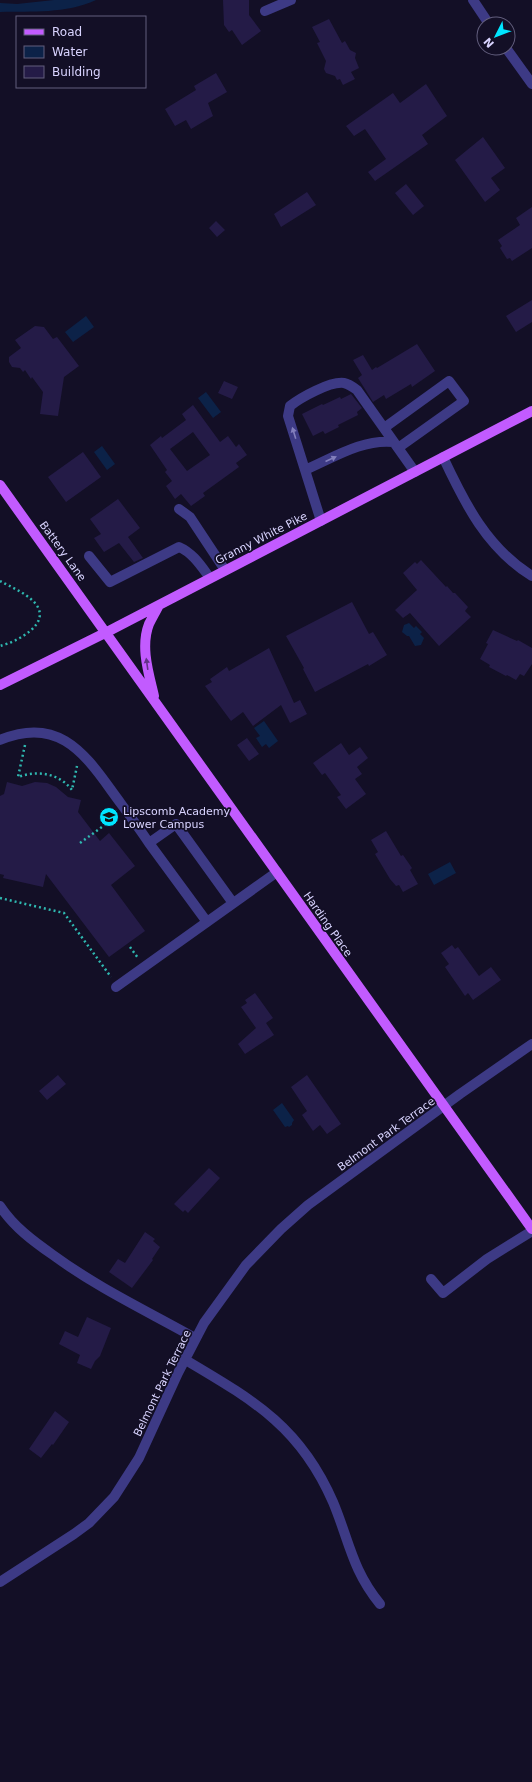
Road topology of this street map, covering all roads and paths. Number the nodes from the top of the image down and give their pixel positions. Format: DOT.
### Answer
graph roads {
  1 [pos="291,0"];
  2 [pos="473,0"];
  3 [pos="265,11"];
  4 [pos="484,16"];
  5 [pos="512,56"];
  6 [pos="532,84"];
  7 [pos="532,411"];
  8 [pos="384,428"];
  9 [pos="396,445"];
  10 [pos="443,457"];
  11 [pos="305,470"];
  12 [pos="415,472"];
  13 [pos="0,485"];
  14 [pos="179,509"];
  15 [pos="321,521"];
  16 [pos="89,556"];
  17 [pos="225,570"];
  18 [pos="532,576"];
  19 [pos="210,578"];
  20 [pos="0,581"];
  21 [pos="159,605"];
  22 [pos="107,632"];
  23 [pos="0,646"];
  24 [pos="0,685"];
  25 [pos="155,702"];
  26 [pos="28,733"];
  27 [pos="0,740"];
  28 [pos="25,744"];
  29 [pos="32,745"];
  30 [pos="20,746"];
  31 [pos="82,769"];
  32 [pos="125,810"];
  33 [pos="112,811"];
  34 [pos="116,817"];
  35 [pos="120,823"];
  36 [pos="80,843"];
  37 [pos="149,843"];
  38 [pos="277,872"];
  39 [pos="0,898"];
  40 [pos="233,903"];
  41 [pos="207,922"];
  42 [pos="144,955"];
  43 [pos="137,960"];
  44 [pos="117,986"];
  45 [pos="532,1044"];
  46 [pos="444,1106"];
  47 [pos="0,1206"];
  48 [pos="532,1230"];
  49 [pos="431,1279"];
  50 [pos="195,1338"];
  51 [pos="184,1360"];
  52 [pos="0,1582"];
  53 [pos="380,1604"];
  1 -- 3 [label="street"];
  2 -- 4 [label="street"];
  5 -- 6 [label="street"];
  7 -- 10 [label="main road, Granny White Pike"];
  8 -- 9 [label="street"];
  8 -- 9 [label="street"];
  11 -- 8 [label="street, one-way"];
  11 -- 9 [label="street, one-way"];
  9 -- 12 [label="street"];
  10 -- 12 [label="main road, Granny White Pike"];
  10 -- 18 [label="street"];
  11 -- 15 [label="street"];
  12 -- 15 [label="main road, Granny White Pike"];
  13 -- 22 [label="main road, Battery Lane"];
  14 -- 17 [label="street"];
  15 -- 17 [label="main road, Granny White Pike"];
  16 -- 19 [label="street"];
  17 -- 19 [label="main road, Granny White Pike"];
  19 -- 21 [label="main road, Granny White Pike"];
  20 -- 23 [label="path"];
  21 -- 22 [label="main road, Granny White Pike"];
  25 -- 21 [label="main road, one-way"];
  22 -- 24 [label="main road, Granny White Pike"];
  22 -- 25 [label="main road, Harding Place"];
  25 -- 38 [label="main road, Harding Place"];
  26 -- 27 [label="street"];
  26 -- 28 [label="path"];
  26 -- 32 [label="street"];
  28 -- 29 [label="path"];
  28 -- 30 [label="path"];
  28 -- 31 [label="path"];
  32 -- 34 [label="path"];
  32 -- 37 [label="street"];
  33 -- 34 [label="path"];
  34 -- 35 [label="path"];
  34 -- 36 [label="path"];
  37 -- 40 [label="street"];
  37 -- 41 [label="street"];
  38 -- 40 [label="street"];
  38 -- 46 [label="main road, Harding Place"];
  39 -- 44 [label="path"];
  40 -- 41 [label="street"];
  41 -- 44 [label="street"];
  42 -- 43 [label="path"];
  45 -- 46 [label="street, Belmont Park Terrace"];
  46 -- 48 [label="main road, Harding Place"];
  46 -- 50 [label="street, Belmont Park Terrace"];
  47 -- 50 [label="street"];
  48 -- 49 [label="street"];
  50 -- 51 [label="street, Belmont Park Terrace"];
  51 -- 52 [label="street, Belmont Park Terrace"];
  51 -- 53 [label="street"];
}
